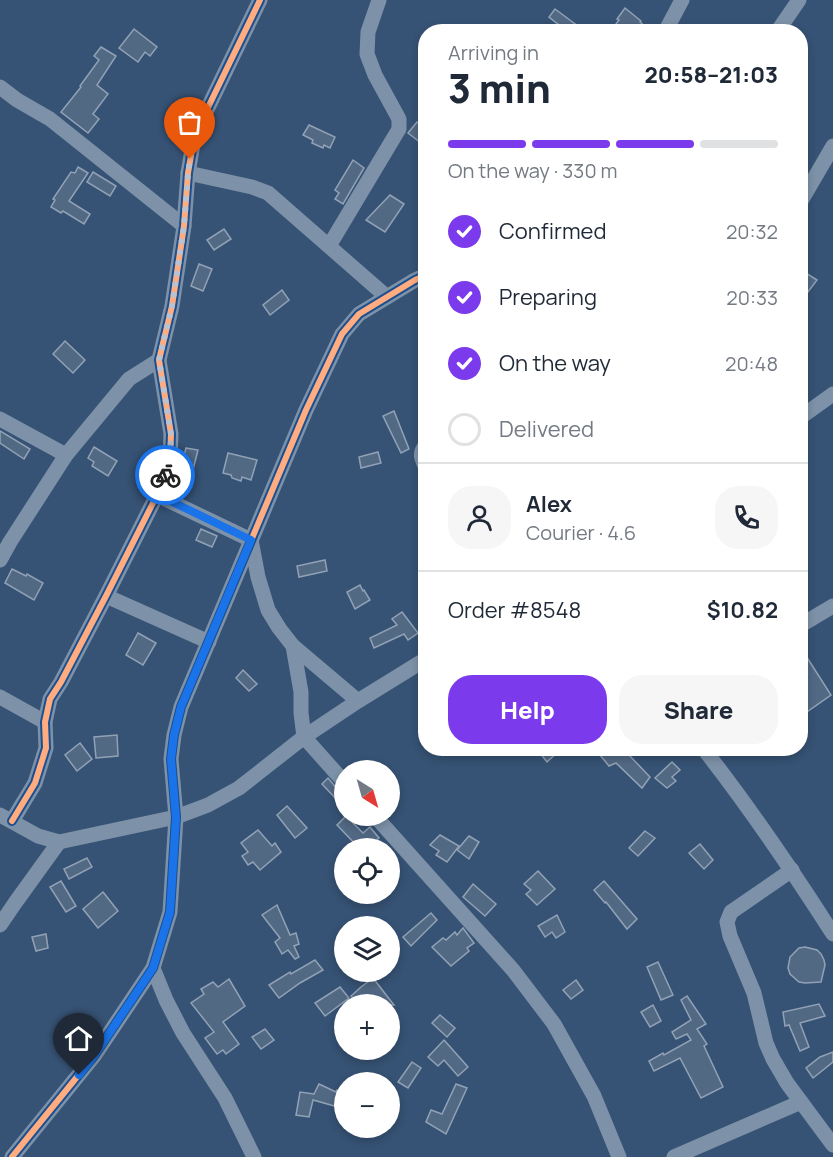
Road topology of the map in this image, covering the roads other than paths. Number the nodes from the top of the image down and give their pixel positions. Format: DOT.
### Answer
graph roads {
  1 [pos="260,0"];
  2 [pos="379,0"];
  3 [pos="682,0"];
  4 [pos="799,0"];
  5 [pos="668,24"];
  6 [pos="782,24"];
  7 [pos="0,87"];
  8 [pos="833,146"];
  9 [pos="188,174"];
  10 [pos="808,189"];
  11 [pos="184,226"];
  12 [pos="329,246"];
  13 [pos="418,280"];
  14 [pos="387,297"];
  15 [pos="159,360"];
  16 [pos="833,394"];
  17 [pos="808,412"];
  18 [pos="0,419"];
  19 [pos="66,455"];
  20 [pos="158,495"];
  21 [pos="251,540"];
  22 [pos="0,560"];
  23 [pos="106,596"];
  24 [pos="833,606"];
  25 [pos="808,621"];
  26 [pos="209,642"];
  27 [pos="293,646"];
  28 [pos="418,663"];
  29 [pos="0,697"];
  30 [pos="358,701"];
  31 [pos="45,722"];
  32 [pos="304,737"];
  33 [pos="709,756"];
  34 [pos="334,771"];
  35 [pos="6,818"];
  36 [pos="176,818"];
  37 [pos="384,826"];
  38 [pos="59,842"];
  39 [pos="792,870"];
  40 [pos="0,925"];
  41 [pos="833,934"];
  42 [pos="153,968"];
  43 [pos="801,1102"];
  44 [pos="833,1145"];
  45 [pos="12,1157"];
  46 [pos="254,1157"];
  47 [pos="619,1157"];
  48 [pos="674,1157"];
  1 -- 9 [label="street"];
  2 -- 12 [label="street"];
  3 -- 5 [label="street"];
  4 -- 6 [label="street"];
  7 -- 11 [label="street"];
  8 -- 10 [label="street"];
  9 -- 11 [label="street"];
  9 -- 12 [label="street"];
  11 -- 15 [label="street"];
  12 -- 14 [label="street"];
  13 -- 14 [label="street"];
  14 -- 21 [label="street"];
  15 -- 19 [label="street"];
  15 -- 20 [label="street"];
  16 -- 17 [label="street"];
  18 -- 19 [label="street"];
  19 -- 22 [label="street"];
  20 -- 21 [label="street"];
  20 -- 23 [label="street"];
  21 -- 26 [label="street"];
  21 -- 27 [label="street"];
  23 -- 26 [label="street"];
  23 -- 31 [label="street"];
  24 -- 25 [label="street"];
  26 -- 36 [label="street"];
  27 -- 30 [label="street"];
  27 -- 32 [label="street"];
  28 -- 30 [label="street"];
  29 -- 31 [label="street"];
  30 -- 32 [label="street"];
  31 -- 35 [label="street"];
  32 -- 34 [label="street"];
  32 -- 36 [label="street"];
  33 -- 39 [label="street"];
  35 -- 38 [label="street"];
  36 -- 38 [label="street"];
  36 -- 42 [label="street"];
  37 -- 47 [label="street"];
  38 -- 40 [label="street"];
  39 -- 41 [label="street"];
  39 -- 43 [label="street"];
  42 -- 45 [label="street"];
  42 -- 46 [label="street"];
  43 -- 44 [label="street"];
  43 -- 48 [label="street"];
}
